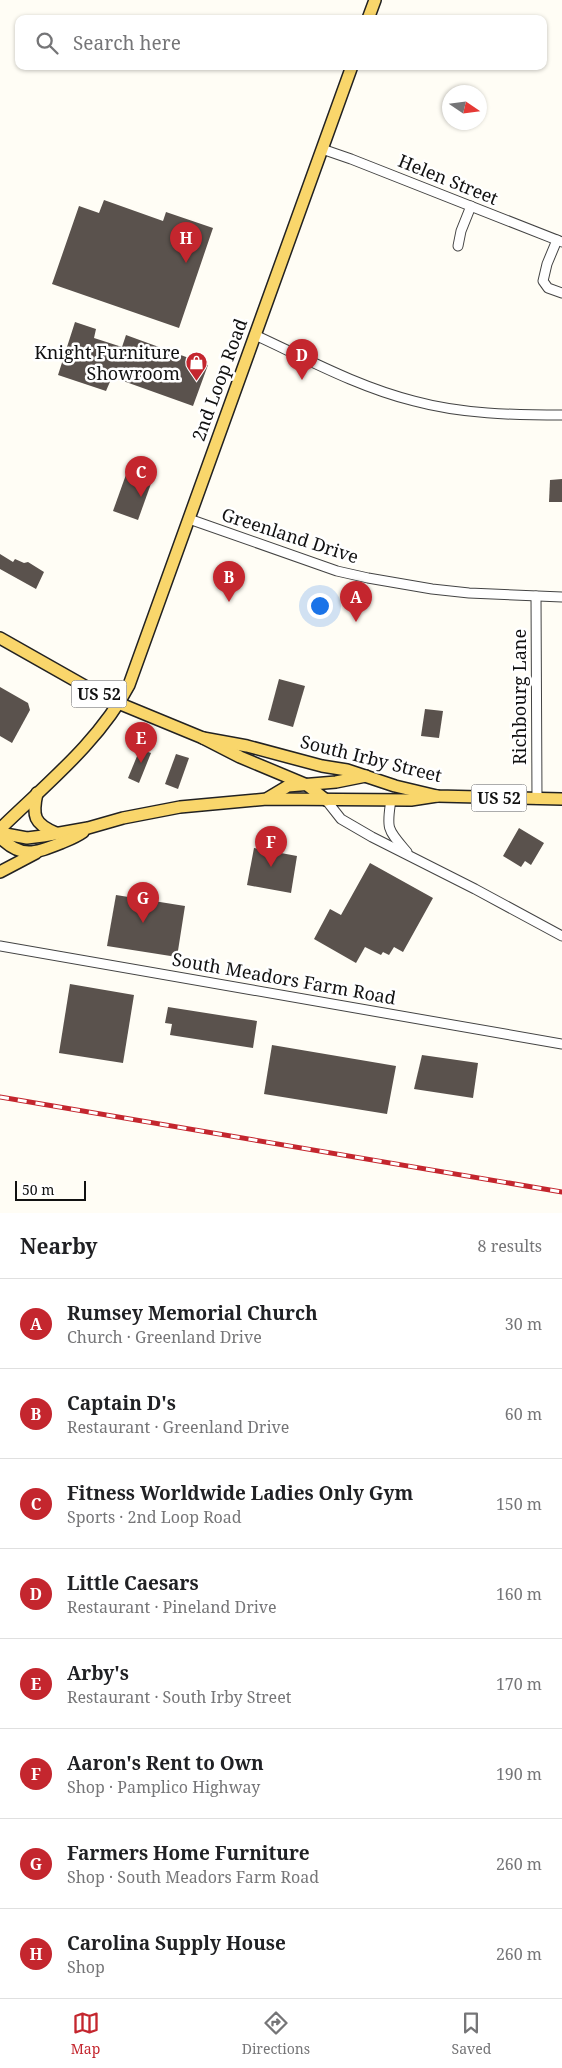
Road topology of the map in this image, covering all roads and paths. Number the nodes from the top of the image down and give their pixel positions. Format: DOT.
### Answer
graph roads {
  1 [pos="375,0"];
  2 [pos="369,15"];
  3 [pos="351,70"];
  4 [pos="322,149"];
  5 [pos="471,206"];
  6 [pos="560,241"];
  7 [pos="458,246"];
  8 [pos="562,293"];
  9 [pos="255,335"];
  10 [pos="562,415"];
  11 [pos="189,519"];
  12 [pos="536,596"];
  13 [pos="562,596"];
  14 [pos="0,638"];
  15 [pos="119,704"];
  16 [pos="203,738"];
  17 [pos="368,776"];
  18 [pos="307,785"];
  19 [pos="37,793"];
  20 [pos="436,796"];
  21 [pos="562,798"];
  22 [pos="266,799"];
  23 [pos="537,799"];
  24 [pos="326,800"];
  25 [pos="391,800"];
  26 [pos="88,828"];
  27 [pos="0,829"];
  28 [pos="56,833"];
  29 [pos="0,835"];
  30 [pos="39,852"];
  31 [pos="411,856"];
  32 [pos="0,872"];
  33 [pos="562,936"];
  34 [pos="0,946"];
  35 [pos="562,1044"];
  1 -- 2 [label="main road"];
  3 -- 4 [label="main road, 2nd Loop Road"];
  4 -- 5 [label="street, Helen Street"];
  4 -- 9 [label="main road, 2nd Loop Road"];
  5 -- 6 [label="street, Helen Street"];
  5 -- 7 [label="street"];
  6 -- 8 [label="street"];
  9 -- 10 [label="street"];
  9 -- 11 [label="main road, 2nd Loop Road"];
  11 -- 12 [label="street, Greenland Drive"];
  11 -- 15 [label="main road, 2nd Loop Road"];
  12 -- 13 [label="street, Greenland Drive"];
  12 -- 23 [label="street, Richbourg Lane"];
  14 -- 15 [label="main road, South Irby Street / US 52"];
  15 -- 16 [label="main road, South Irby Street / US 52"];
  15 -- 19 [label="main road, 2nd Loop Road"];
  16 -- 17 [label="main road, South Irby Street / US 52"];
  16 -- 18 [label="main road, South Irby Street / US 52"];
  17 -- 18 [label="main road"];
  17 -- 20 [label="main road, South Irby Street / US 52"];
  18 -- 22 [label="main road"];
  18 -- 24 [label="main road, South Irby Street / US 52"];
  19 -- 27 [label="main road, 2nd Loop Road"];
  19 -- 28 [label="main road"];
  20 -- 23 [label="main road, South Irby Street / US 52"];
  20 -- 25 [label="main road"];
  21 -- 23 [label="main road, South Irby Street / US 52"];
  22 -- 24 [label="main road"];
  22 -- 26 [label="main road"];
  24 -- 25 [label="main road"];
  24 -- 31 [label="street"];
  25 -- 31 [label="street"];
  26 -- 28 [label="main road"];
  26 -- 30 [label="main road"];
  28 -- 29 [label="main road"];
  29 -- 30 [label="main road"];
  30 -- 32 [label="main road"];
  31 -- 33 [label="street"];
  34 -- 35 [label="street, South Meadors Farm Road"];
}
